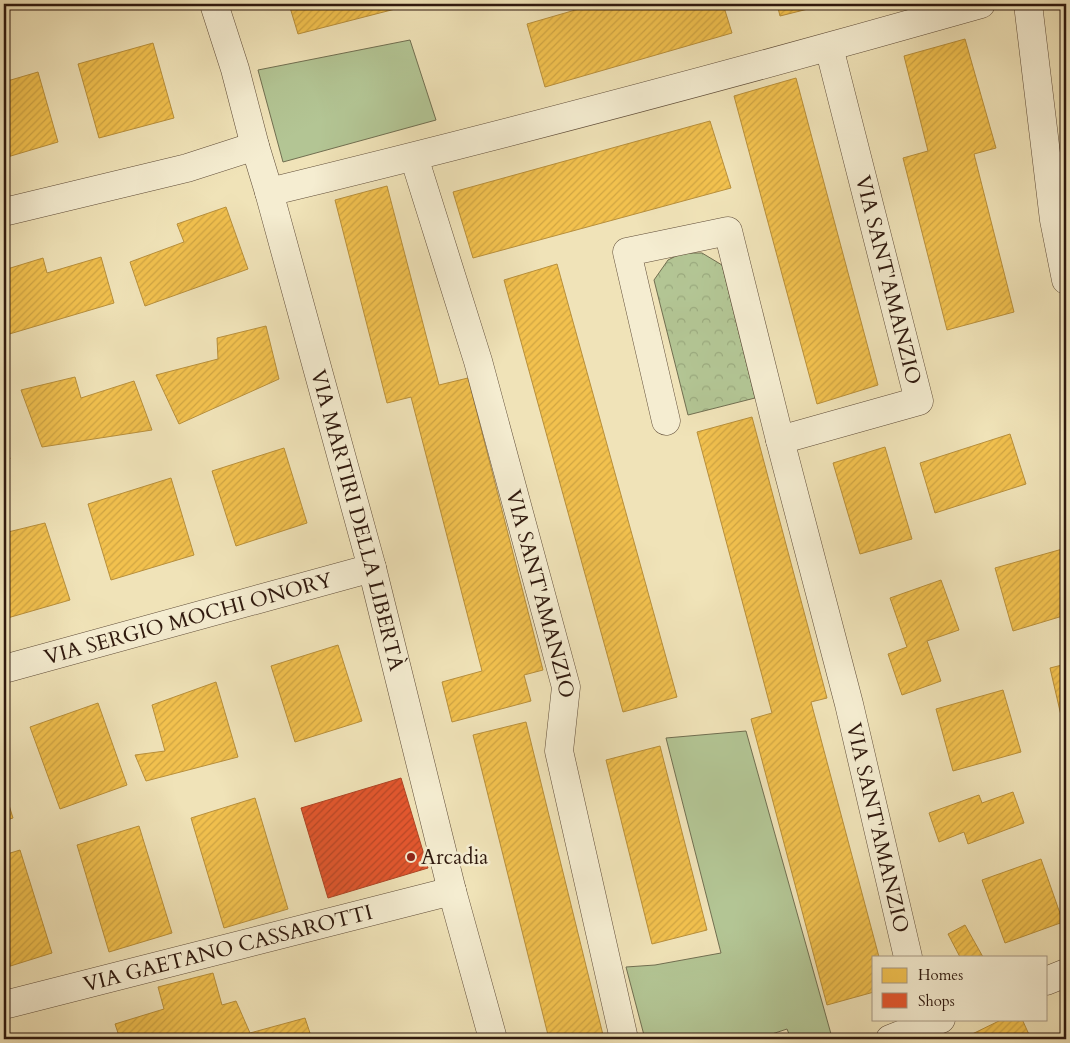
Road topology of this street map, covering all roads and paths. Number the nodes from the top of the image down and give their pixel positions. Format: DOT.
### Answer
graph roads {
  1 [pos="214,4"];
  2 [pos="981,4"];
  3 [pos="1028,4"];
  4 [pos="829,47"];
  5 [pos="255,146"];
  6 [pos="414,157"];
  7 [pos="268,192"];
  8 [pos="4,212"];
  9 [pos="1061,226"];
  10 [pos="1066,280"];
  11 [pos="666,420"];
  12 [pos="780,440"];
  13 [pos="372,568"];
  14 [pos="4,669"];
  15 [pos="452,890"];
  16 [pos="908,956"];
  17 [pos="1066,973"];
  18 [pos="1048,980"];
  19 [pos="4,1005"];
  20 [pos="929,1026"];
  21 [pos="493,1039"];
  22 [pos="624,1039"];
  23 [pos="890,1039"];
  1 -- 5 [label="street, VIA MARTIRI DELLA LIBERTÀ"];
  2 -- 4 [label="street"];
  3 -- 9 [label="street"];
  4 -- 6 [label="street"];
  4 -- 12 [label="street, VIA SANT'AMANZIO"];
  5 -- 7 [label="street, VIA MARTIRI DELLA LIBERTÀ"];
  5 -- 8 [label="street"];
  6 -- 7 [label="street"];
  6 -- 22 [label="street, VIA SANT'AMANZIO"];
  7 -- 13 [label="street, VIA MARTIRI DELLA LIBERTÀ"];
  9 -- 10 [label="street"];
  11 -- 12 [label="street, VIA SANT'AMANZIO"];
  12 -- 16 [label="street, VIA SANT'AMANZIO"];
  13 -- 14 [label="street, VIA SERGIO MOCHI ONORY"];
  13 -- 15 [label="street, VIA MARTIRI DELLA LIBERTÀ"];
  15 -- 19 [label="street, VIA GAETANO CASSAROTTI"];
  15 -- 21 [label="street, VIA MARTIRI DELLA LIBERTÀ"];
  17 -- 18 [label="street"];
  20 -- 23 [label="street"];
}
